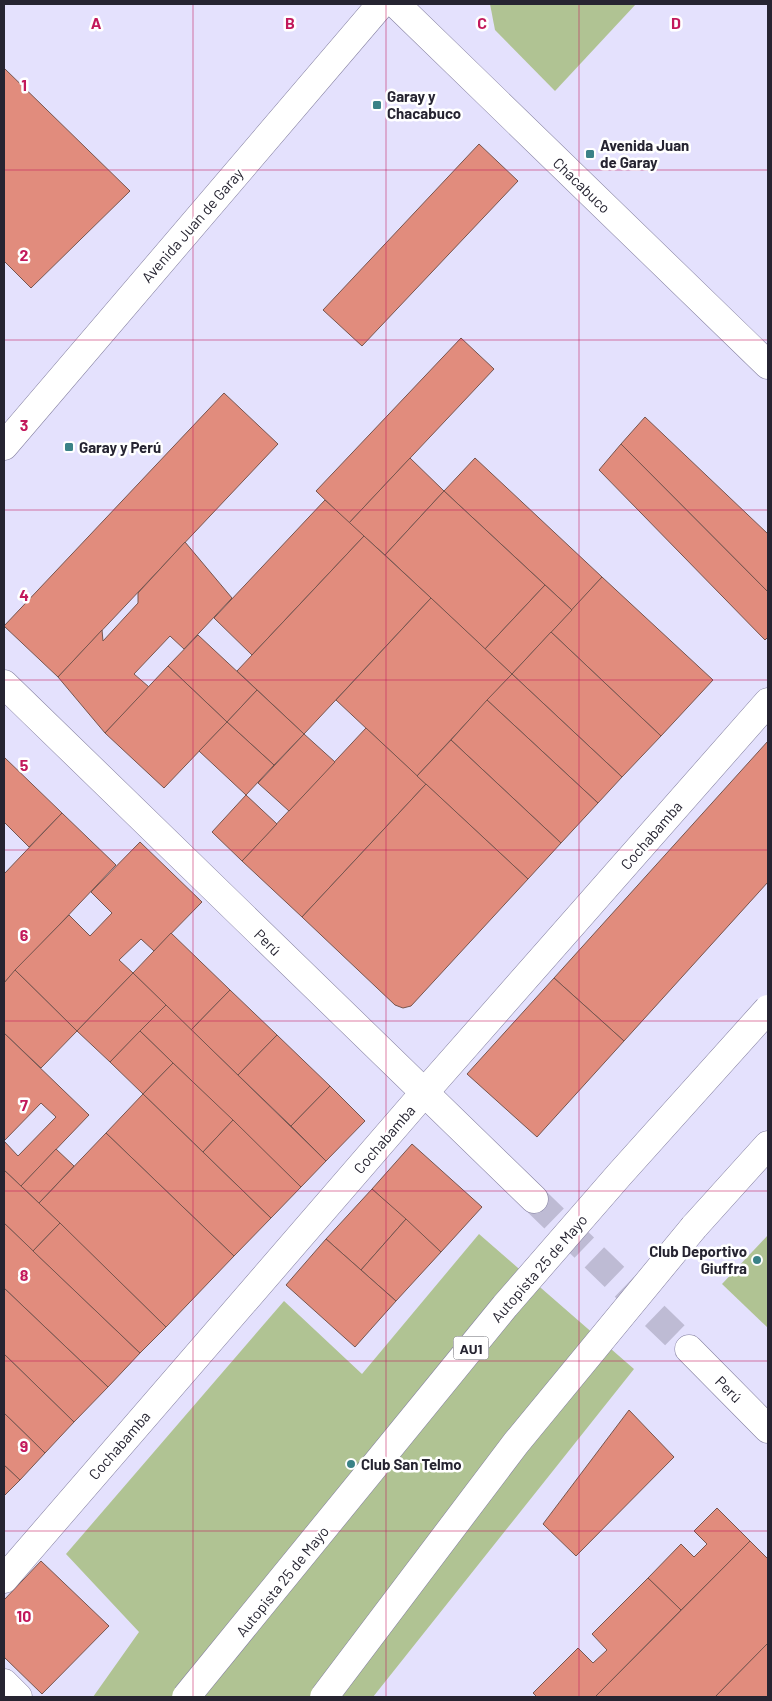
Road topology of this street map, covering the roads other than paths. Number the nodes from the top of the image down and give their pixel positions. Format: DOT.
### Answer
graph roads {
  1 [pos="381,4"];
  2 [pos="396,4"];
  3 [pos="768,365"];
  4 [pos="4,446"];
  5 [pos="4,684"];
  6 [pos="768,702"];
  7 [pos="768,1009"];
  8 [pos="424,1093"];
  9 [pos="768,1145"];
  10 [pos="534,1199"];
  11 [pos="690,1350"];
  12 [pos="768,1428"];
  13 [pos="4,1579"];
  14 [pos="347,1667"];
  15 [pos="4,1683"];
  16 [pos="18,1697"];
  17 [pos="186,1697"];
  18 [pos="324,1697"];
  19 [pos="330,1697"];
  1 -- 4 [label="main road, Avenida Juan de Garay"];
  2 -- 3 [label="main road, Chacabuco"];
  5 -- 8 [label="main road, Perú"];
  6 -- 8 [label="main road, Cochabamba"];
  7 -- 17 [label="main road, Autopista 25 de Mayo / AU1, bridge"];
  8 -- 10 [label="main road, Perú"];
  8 -- 13 [label="main road, Cochabamba"];
  9 -- 14 [label="main road, bridge"];
  11 -- 12 [label="main road, Perú"];
  14 -- 18 [label="main road, bridge"];
  14 -- 19 [label="main road, bridge"];
  15 -- 16 [label="main road"];
}
